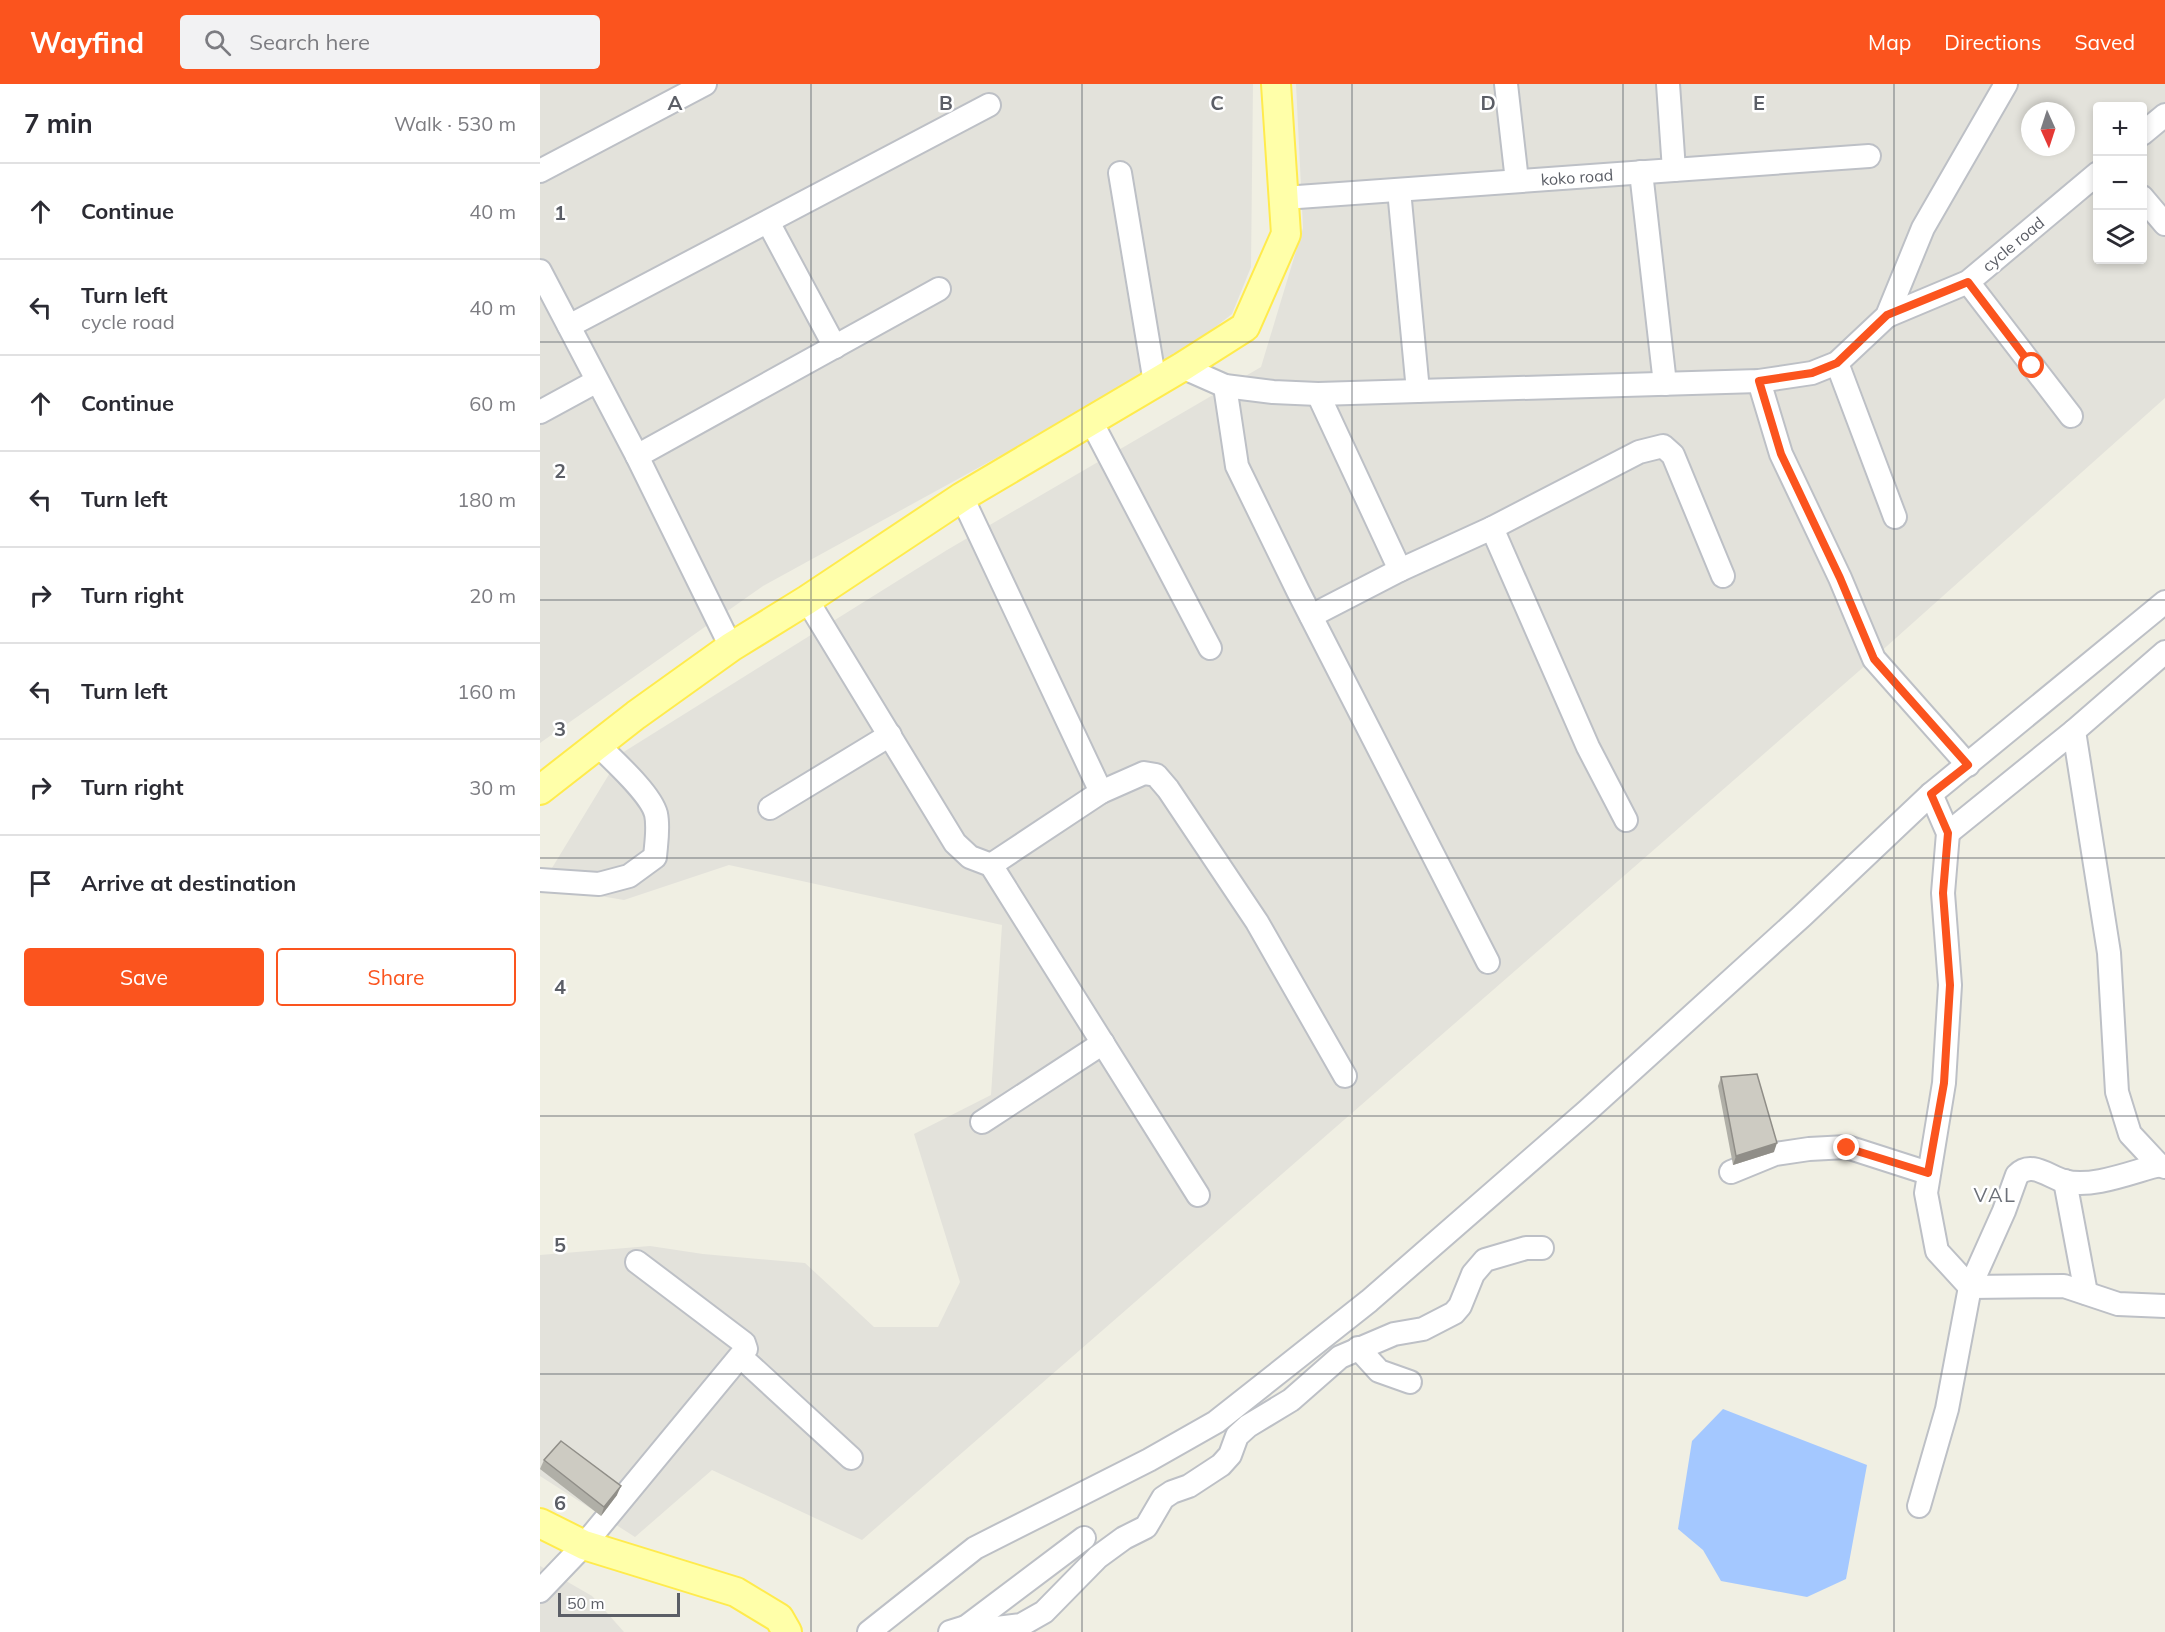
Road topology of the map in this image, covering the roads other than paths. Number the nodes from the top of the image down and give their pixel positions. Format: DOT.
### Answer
graph roads {
  1 [pos="705,84"];
  2 [pos="1276,84"];
  3 [pos="1506,84"];
  4 [pos="1668,84"];
  5 [pos="2006,84"];
  6 [pos="989,105"];
  7 [pos="2165,115"];
  8 [pos="2147,130"];
  9 [pos="1869,156"];
  10 [pos="1674,170"];
  11 [pos="540,171"];
  12 [pos="1641,172"];
  13 [pos="1120,173"];
  14 [pos="2093,175"];
  15 [pos="1517,181"];
  16 [pos="1399,190"];
  17 [pos="1284,198"];
  18 [pos="2147,203"];
  19 [pos="768,222"];
  20 [pos="2165,224"];
  21 [pos="540,271"];
  22 [pos="1968,282"];
  23 [pos="939,289"];
  24 [pos="1887,315"];
  25 [pos="569,326"];
  26 [pos="835,347"];
  27 [pos="1837,363"];
  28 [pos="1182,367"];
  29 [pos="597,381"];
  30 [pos="1759,381"];
  31 [pos="1155,383"];
  32 [pos="1665,384"];
  33 [pos="1225,386"];
  34 [pos="1418,391"];
  35 [pos="1317,394"];
  36 [pos="540,412"];
  37 [pos="2071,416"];
  38 [pos="1091,421"];
  39 [pos="637,456"];
  40 [pos="962,497"];
  41 [pos="1895,517"];
  42 [pos="1492,528"];
  43 [pos="1400,570"];
  44 [pos="1723,576"];
  45 [pos="807,600"];
  46 [pos="2165,602"];
  47 [pos="1311,616"];
  48 [pos="731,647"];
  49 [pos="1210,648"];
  50 [pos="2165,652"];
  51 [pos="2074,731"];
  52 [pos="890,735"];
  53 [pos="598,745"];
  54 [pos="1968,765"];
  55 [pos="540,790"];
  56 [pos="1101,792"];
  57 [pos="1931,794"];
  58 [pos="770,808"];
  59 [pos="1626,820"];
  60 [pos="1948,833"];
  61 [pos="991,865"];
  62 [pos="540,880"];
  63 [pos="1488,962"];
  64 [pos="1102,1043"];
  65 [pos="1345,1076"];
  66 [pos="982,1122"];
  67 [pos="2162,1166"];
  68 [pos="1731,1172"];
  69 [pos="1928,1173"];
  70 [pos="2065,1181"];
  71 [pos="1198,1195"];
  72 [pos="1542,1248"];
  73 [pos="637,1262"];
  74 [pos="1970,1287"];
  75 [pos="2086,1293"];
  76 [pos="2165,1306"];
  77 [pos="1358,1348"];
  78 [pos="741,1357"];
  79 [pos="1410,1382"];
  80 [pos="851,1458"];
  81 [pos="1919,1506"];
  82 [pos="540,1523"];
  83 [pos="1084,1538"];
  84 [pos="584,1545"];
  85 [pos="540,1591"];
  86 [pos="958,1630"];
  87 [pos="787,1632"];
  88 [pos="869,1632"];
  1 -- 11 [label="street"];
  2 -- 17 [label="main road"];
  3 -- 15 [label="street"];
  4 -- 10 [label="street"];
  5 -- 24 [label="street"];
  6 -- 19 [label="street"];
  7 -- 8 [label="street"];
  9 -- 10 [label="street, koko road"];
  10 -- 12 [label="street, koko road"];
  12 -- 15 [label="street, koko road"];
  12 -- 32 [label="street"];
  13 -- 31 [label="street"];
  14 -- 22 [label="street, cycle road"];
  15 -- 16 [label="street, koko road"];
  16 -- 17 [label="street, koko road"];
  16 -- 34 [label="street"];
  17 -- 28 [label="main road"];
  18 -- 20 [label="street"];
  19 -- 25 [label="street"];
  19 -- 26 [label="street"];
  21 -- 25 [label="street"];
  22 -- 24 [label="street, cycle road"];
  22 -- 37 [label="street"];
  23 -- 26 [label="street"];
  24 -- 27 [label="street"];
  25 -- 29 [label="street"];
  26 -- 39 [label="street"];
  27 -- 30 [label="street"];
  27 -- 41 [label="street"];
  28 -- 31 [label="main road"];
  28 -- 33 [label="street"];
  29 -- 36 [label="street"];
  29 -- 39 [label="street"];
  30 -- 32 [label="street"];
  30 -- 54 [label="street"];
  31 -- 38 [label="main road"];
  32 -- 34 [label="street"];
  33 -- 35 [label="street"];
  33 -- 47 [label="street"];
  34 -- 35 [label="street"];
  35 -- 43 [label="street"];
  38 -- 40 [label="main road"];
  38 -- 49 [label="street"];
  39 -- 48 [label="street"];
  40 -- 45 [label="main road"];
  40 -- 56 [label="street"];
  42 -- 43 [label="street"];
  42 -- 44 [label="street"];
  42 -- 59 [label="street"];
  43 -- 47 [label="street"];
  45 -- 48 [label="main road"];
  45 -- 52 [label="street"];
  46 -- 54 [label="street"];
  47 -- 63 [label="street"];
  48 -- 53 [label="main road"];
  50 -- 51 [label="street"];
  51 -- 60 [label="street"];
  51 -- 67 [label="street"];
  52 -- 58 [label="street"];
  52 -- 61 [label="street"];
  53 -- 55 [label="main road"];
  53 -- 62 [label="street"];
  54 -- 57 [label="street"];
  56 -- 61 [label="street"];
  56 -- 65 [label="street"];
  57 -- 60 [label="street"];
  57 -- 88 [label="street"];
  60 -- 69 [label="street"];
  61 -- 64 [label="street"];
  64 -- 66 [label="street"];
  64 -- 71 [label="street"];
  67 -- 70 [label="street"];
  68 -- 69 [label="street"];
  69 -- 74 [label="street"];
  70 -- 74 [label="street"];
  70 -- 75 [label="street"];
  72 -- 77 [label="street"];
  73 -- 78 [label="street"];
  74 -- 75 [label="street"];
  74 -- 81 [label="street"];
  75 -- 76 [label="street"];
  77 -- 79 [label="street"];
  77 -- 86 [label="street"];
  78 -- 80 [label="street"];
  78 -- 84 [label="street"];
  82 -- 84 [label="main road"];
  83 -- 86 [label="street"];
  84 -- 85 [label="street"];
  84 -- 87 [label="main road"];
}
